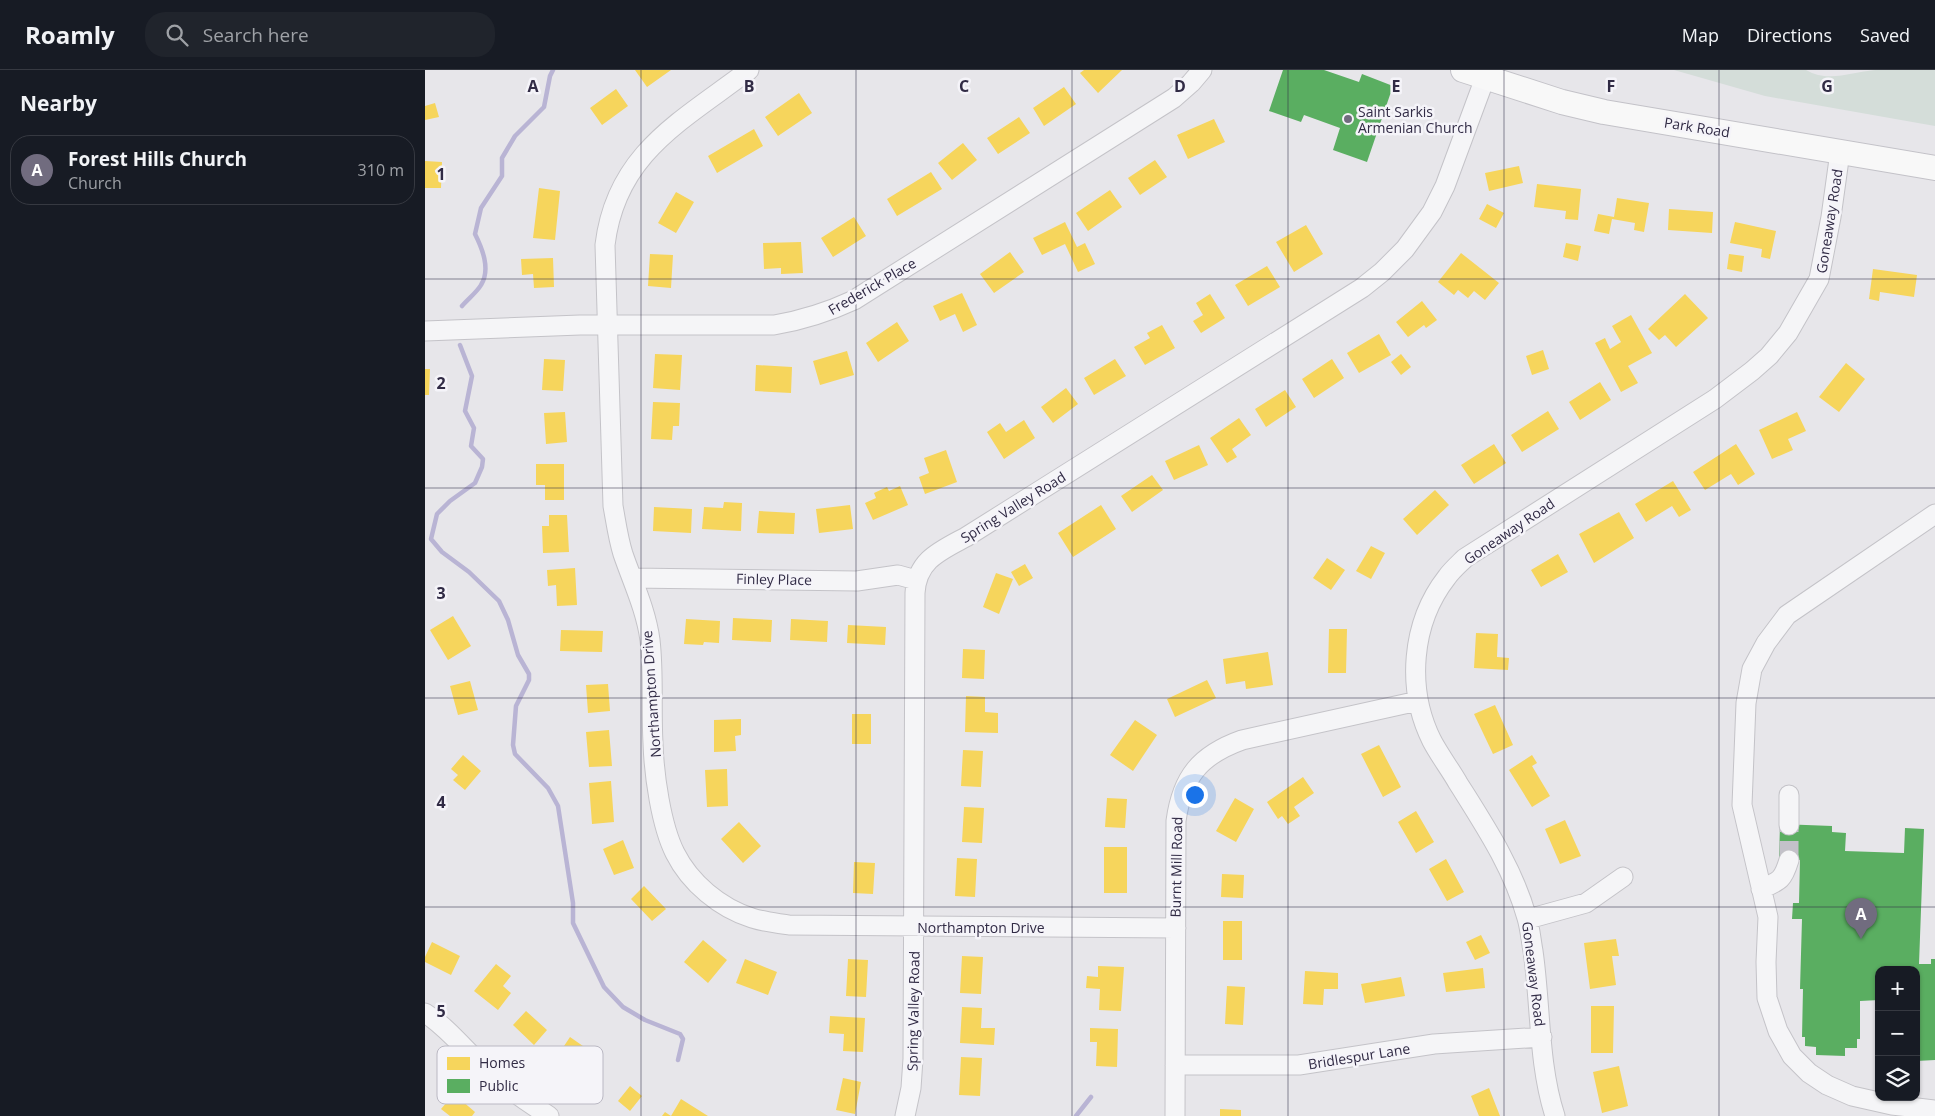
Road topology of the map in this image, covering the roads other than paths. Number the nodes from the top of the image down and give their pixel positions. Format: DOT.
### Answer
graph roads {
  1 [pos="749,70"];
  2 [pos="1202,70"];
  3 [pos="1463,70"];
  4 [pos="1485,78"];
  5 [pos="1840,152"];
  6 [pos="1935,168"];
  7 [pos="607,325"];
  8 [pos="425,330"];
  9 [pos="1935,514"];
  10 [pos="632,578"];
  11 [pos="915,580"];
  12 [pos="1418,701"];
  13 [pos="1789,795"];
  14 [pos="1789,825"];
  15 [pos="1789,860"];
  16 [pos="1623,877"];
  17 [pos="1761,889"];
  18 [pos="1528,919"];
  19 [pos="915,926"];
  20 [pos="1175,928"];
  21 [pos="425,1013"];
  22 [pos="1541,1037"];
  23 [pos="463,1046"];
  24 [pos="1175,1065"];
  25 [pos="532,1104"];
  26 [pos="1935,1110"];
  27 [pos="549,1116"];
  28 [pos="905,1116"];
  29 [pos="1175,1116"];
  30 [pos="1555,1116"];
  1 -- 7 [label="street, Northampton Drive"];
  2 -- 7 [label="street, Frederick Place"];
  3 -- 4 [label="main road, Park Road"];
  4 -- 5 [label="main road, Park Road"];
  4 -- 11 [label="street, Spring Valley Road"];
  5 -- 6 [label="main road, Park Road"];
  5 -- 12 [label="street, Goneaway Road"];
  7 -- 8 [label="street, Frederick Place"];
  7 -- 10 [label="street, Northampton Drive"];
  9 -- 17 [label="street"];
  10 -- 11 [label="street, Finley Place"];
  10 -- 19 [label="street, Northampton Drive"];
  11 -- 19 [label="street, Spring Valley Road"];
  12 -- 18 [label="street, Goneaway Road"];
  12 -- 20 [label="street, Burnt Mill Road"];
  13 -- 14 [label="street"];
  15 -- 17 [label="street"];
  16 -- 18 [label="street"];
  17 -- 26 [label="street"];
  18 -- 22 [label="street, Goneaway Road"];
  19 -- 20 [label="street, Northampton Drive"];
  19 -- 28 [label="street, Spring Valley Road"];
  20 -- 24 [label="street, Burnt Mill Road"];
  21 -- 23 [label="street"];
  22 -- 24 [label="street, Bridlespur Lane"];
  22 -- 30 [label="street, Goneaway Road"];
  24 -- 29 [label="street, Burnt Mill Road"];
  25 -- 27 [label="street"];
}
